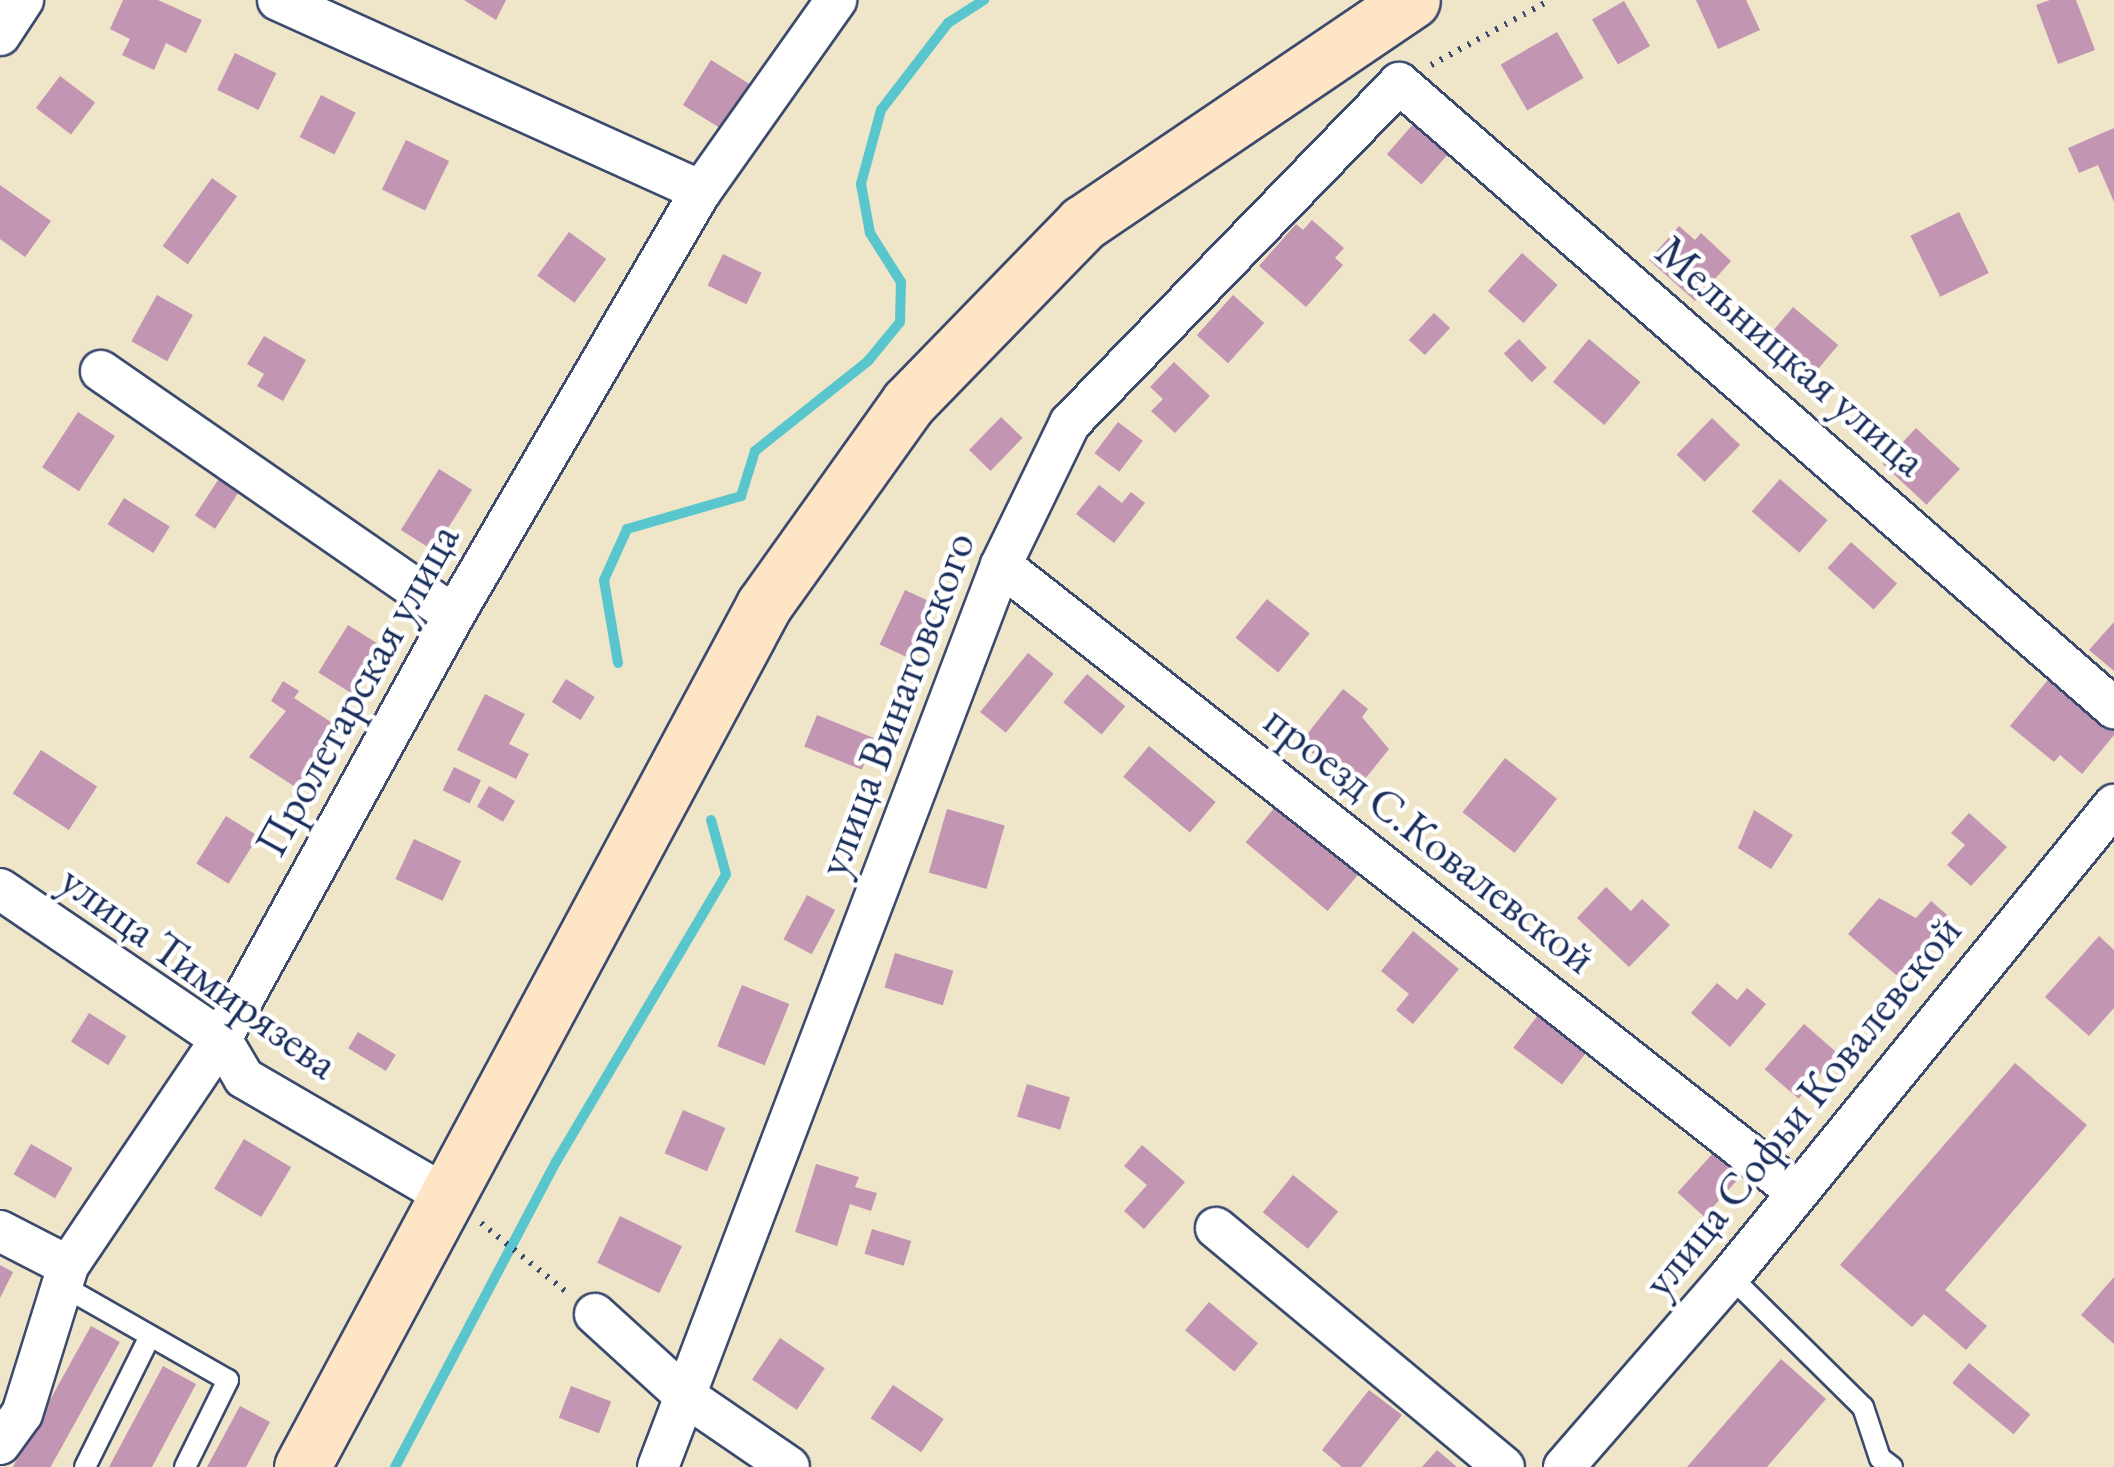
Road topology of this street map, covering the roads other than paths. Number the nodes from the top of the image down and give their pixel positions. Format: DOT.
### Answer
graph roads {
  1 [pos="23,0"];
  2 [pos="278,0"];
  3 [pos="836,0"];
  4 [pos="1412,0"];
  5 [pos="0,35"];
  6 [pos="1399,83"];
  7 [pos="702,191"];
  8 [pos="101,370"];
  9 [pos="1001,565"];
  10 [pos="454,615"];
  11 [pos="2114,708"];
  12 [pos="2114,806"];
  13 [pos="0,889"];
  14 [pos="221,1039"];
  15 [pos="1797,1192"];
  16 [pos="444,1195"];
  17 [pos="1216,1228"];
  18 [pos="0,1231"];
  19 [pos="66,1276"];
  20 [pos="1730,1276"];
  21 [pos="595,1314"];
  22 [pos="150,1336"];
  23 [pos="684,1396"];
  24 [pos="0,1444"];
  25 [pos="85,1467"];
  26 [pos="186,1467"];
  27 [pos="302,1467"];
  28 [pos="658,1467"];
  29 [pos="789,1467"];
  30 [pos="1504,1467"];
  31 [pos="1564,1467"];
  32 [pos="1892,1467"];
  1 -- 5 [label="street"];
  2 -- 7 [label="street"];
  3 -- 7 [label="street, Пролетарская улица"];
  4 -- 16 [label="main road"];
  6 -- 9 [label="street, улица Винатовского"];
  6 -- 11 [label="street, Мельницкая улица"];
  7 -- 10 [label="street, Пролетарская улица"];
  8 -- 10 [label="street"];
  9 -- 15 [label="street, проезд С.Ковалевской"];
  9 -- 23 [label="street, улица Винатовского"];
  10 -- 14 [label="street, Пролетарская улица"];
  12 -- 15 [label="street, улица Софьи Ковалевской"];
  13 -- 14 [label="street, улица Тимирязева"];
  14 -- 16 [label="street, улица Тимирязева"];
  14 -- 19 [label="street, Пролетарская улица"];
  15 -- 20 [label="street, улица Софьи Ковалевской"];
  16 -- 27 [label="main road"];
  17 -- 30 [label="street"];
  18 -- 19 [label="street"];
  19 -- 22 [label="lane"];
  19 -- 24 [label="street, Пролетарская улица"];
  20 -- 31 [label="street, улица Софьи Ковалевской"];
  20 -- 32 [label="lane"];
  21 -- 23 [label="street"];
  22 -- 25 [label="lane"];
  22 -- 26 [label="lane"];
  23 -- 28 [label="street, улица Винатовского"];
  23 -- 29 [label="street"];
}
